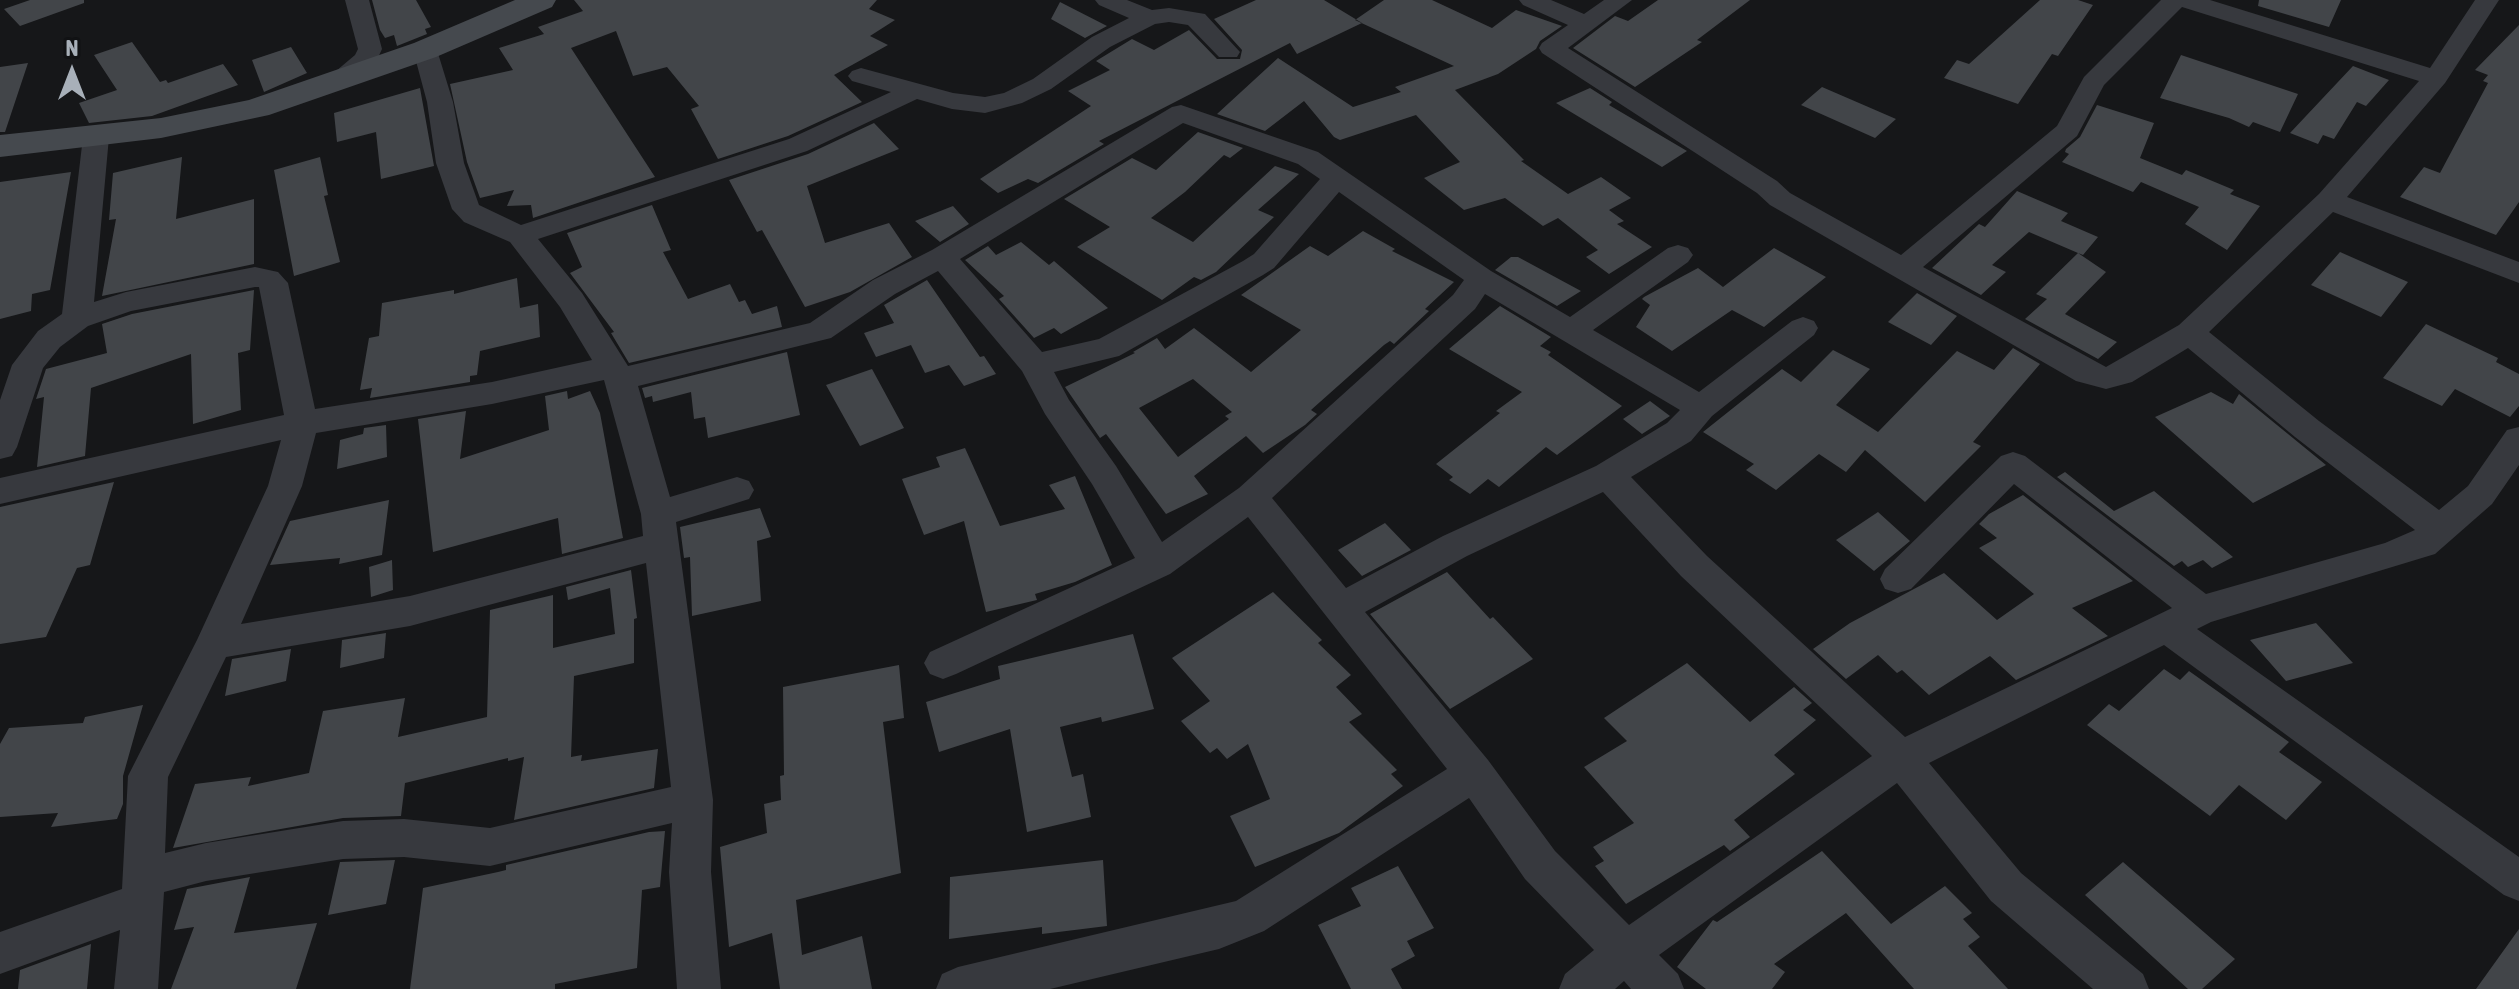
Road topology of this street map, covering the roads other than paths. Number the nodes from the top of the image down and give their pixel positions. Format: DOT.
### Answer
graph roads {
  1 [pos="357,0"];
  2 [pos="541,0"];
  3 [pos="1107,0"];
  4 [pos="1531,0"];
  5 [pos="1620,0"];
  6 [pos="2175,0"];
  7 [pos="2185,0"];
  8 [pos="2487,0"];
  9 [pos="2213,4"];
  10 [pos="1149,18"];
  11 [pos="1586,24"];
  12 [pos="425,50"];
  13 [pos="1228,52"];
  14 [pos="861,76"];
  15 [pos="2436,78"];
  16 [pos="336,82"];
  17 [pos="916,90"];
  18 [pos="96,137"];
  19 [pos="0,146"];
  20 [pos="1335,179"];
  21 [pos="2329,200"];
  22 [pos="520,235"];
  23 [pos="1678,255"];
  24 [pos="942,257"];
  25 [pos="1902,270"];
  26 [pos="2519,273"];
  27 [pos="1481,278"];
  28 [pos="77,319"];
  29 [pos="1803,328"];
  30 [pos="1571,331"];
  31 [pos="2190,333"];
  32 [pos="1035,365"];
  33 [pos="616,373"];
  34 [pos="1701,408"];
  35 [pos="302,423"];
  36 [pos="2519,439"];
  37 [pos="0,447"];
  38 [pos="1608,475"];
  39 [pos="737,490"];
  40 [pos="0,491"];
  41 [pos="1251,497"];
  42 [pos="658,530"];
  43 [pos="2440,530"];
  44 [pos="1157,564"];
  45 [pos="1898,579"];
  46 [pos="1342,607"];
  47 [pos="2185,619"];
  48 [pos="214,644"];
  49 [pos="943,663"];
  50 [pos="1901,758"];
  51 [pos="1474,773"];
  52 [pos="693,800"];
  53 [pos="2519,881"];
  54 [pos="143,890"];
  55 [pos="0,953"];
  56 [pos="1625,953"];
  57 [pos="136,989"];
  58 [pos="699,989"];
  59 [pos="958,989"];
  60 [pos="1581,989"];
  61 [pos="1662,989"];
  62 [pos="2127,989"];
  1 -- 16 [label="street"];
  2 -- 12 [label="main road"];
  3 -- 10 [label="street"];
  4 -- 11 [label="street"];
  5 -- 11 [label="street"];
  6 -- 25 [label="street"];
  7 -- 9 [label="street"];
  8 -- 15 [label="street"];
  9 -- 15 [label="street"];
  10 -- 13 [label="street"];
  10 -- 17 [label="street"];
  11 -- 25 [label="street"];
  12 -- 16 [label="main road"];
  12 -- 22 [label="street"];
  14 -- 17 [label="street"];
  15 -- 21 [label="street"];
  16 -- 18 [label="main road"];
  17 -- 22 [label="street"];
  18 -- 19 [label="main road"];
  18 -- 28 [label="street"];
  20 -- 24 [label="street"];
  20 -- 27 [label="street"];
  20 -- 32 [label="street"];
  21 -- 26 [label="street"];
  21 -- 31 [label="street"];
  22 -- 33 [label="street"];
  23 -- 30 [label="street"];
  24 -- 32 [label="street"];
  24 -- 33 [label="street"];
  25 -- 31 [label="street"];
  27 -- 30 [label="street"];
  27 -- 41 [label="street"];
  28 -- 35 [label="street"];
  28 -- 37 [label="street"];
  29 -- 34 [label="street"];
  30 -- 34 [label="street"];
  31 -- 43 [label="street"];
  32 -- 44 [label="street"];
  33 -- 35 [label="street"];
  33 -- 42 [label="street"];
  34 -- 38 [label="street"];
  35 -- 40 [label="street"];
  35 -- 48 [label="street"];
  36 -- 43 [label="street"];
  38 -- 46 [label="street"];
  38 -- 50 [label="street"];
  39 -- 42 [label="street"];
  41 -- 44 [label="street"];
  41 -- 46 [label="street"];
  42 -- 48 [label="street"];
  42 -- 52 [label="street"];
  43 -- 47 [label="street"];
  44 -- 49 [label="street"];
  45 -- 47 [label="street"];
  46 -- 51 [label="street"];
  47 -- 50 [label="street"];
  47 -- 53 [label="street"];
  48 -- 54 [label="street"];
  50 -- 56 [label="street"];
  50 -- 62 [label="street"];
  51 -- 56 [label="street"];
  51 -- 59 [label="street"];
  52 -- 54 [label="street"];
  52 -- 58 [label="street"];
  54 -- 55 [label="street"];
  54 -- 57 [label="street"];
  56 -- 60 [label="street"];
  56 -- 61 [label="street"];
}
